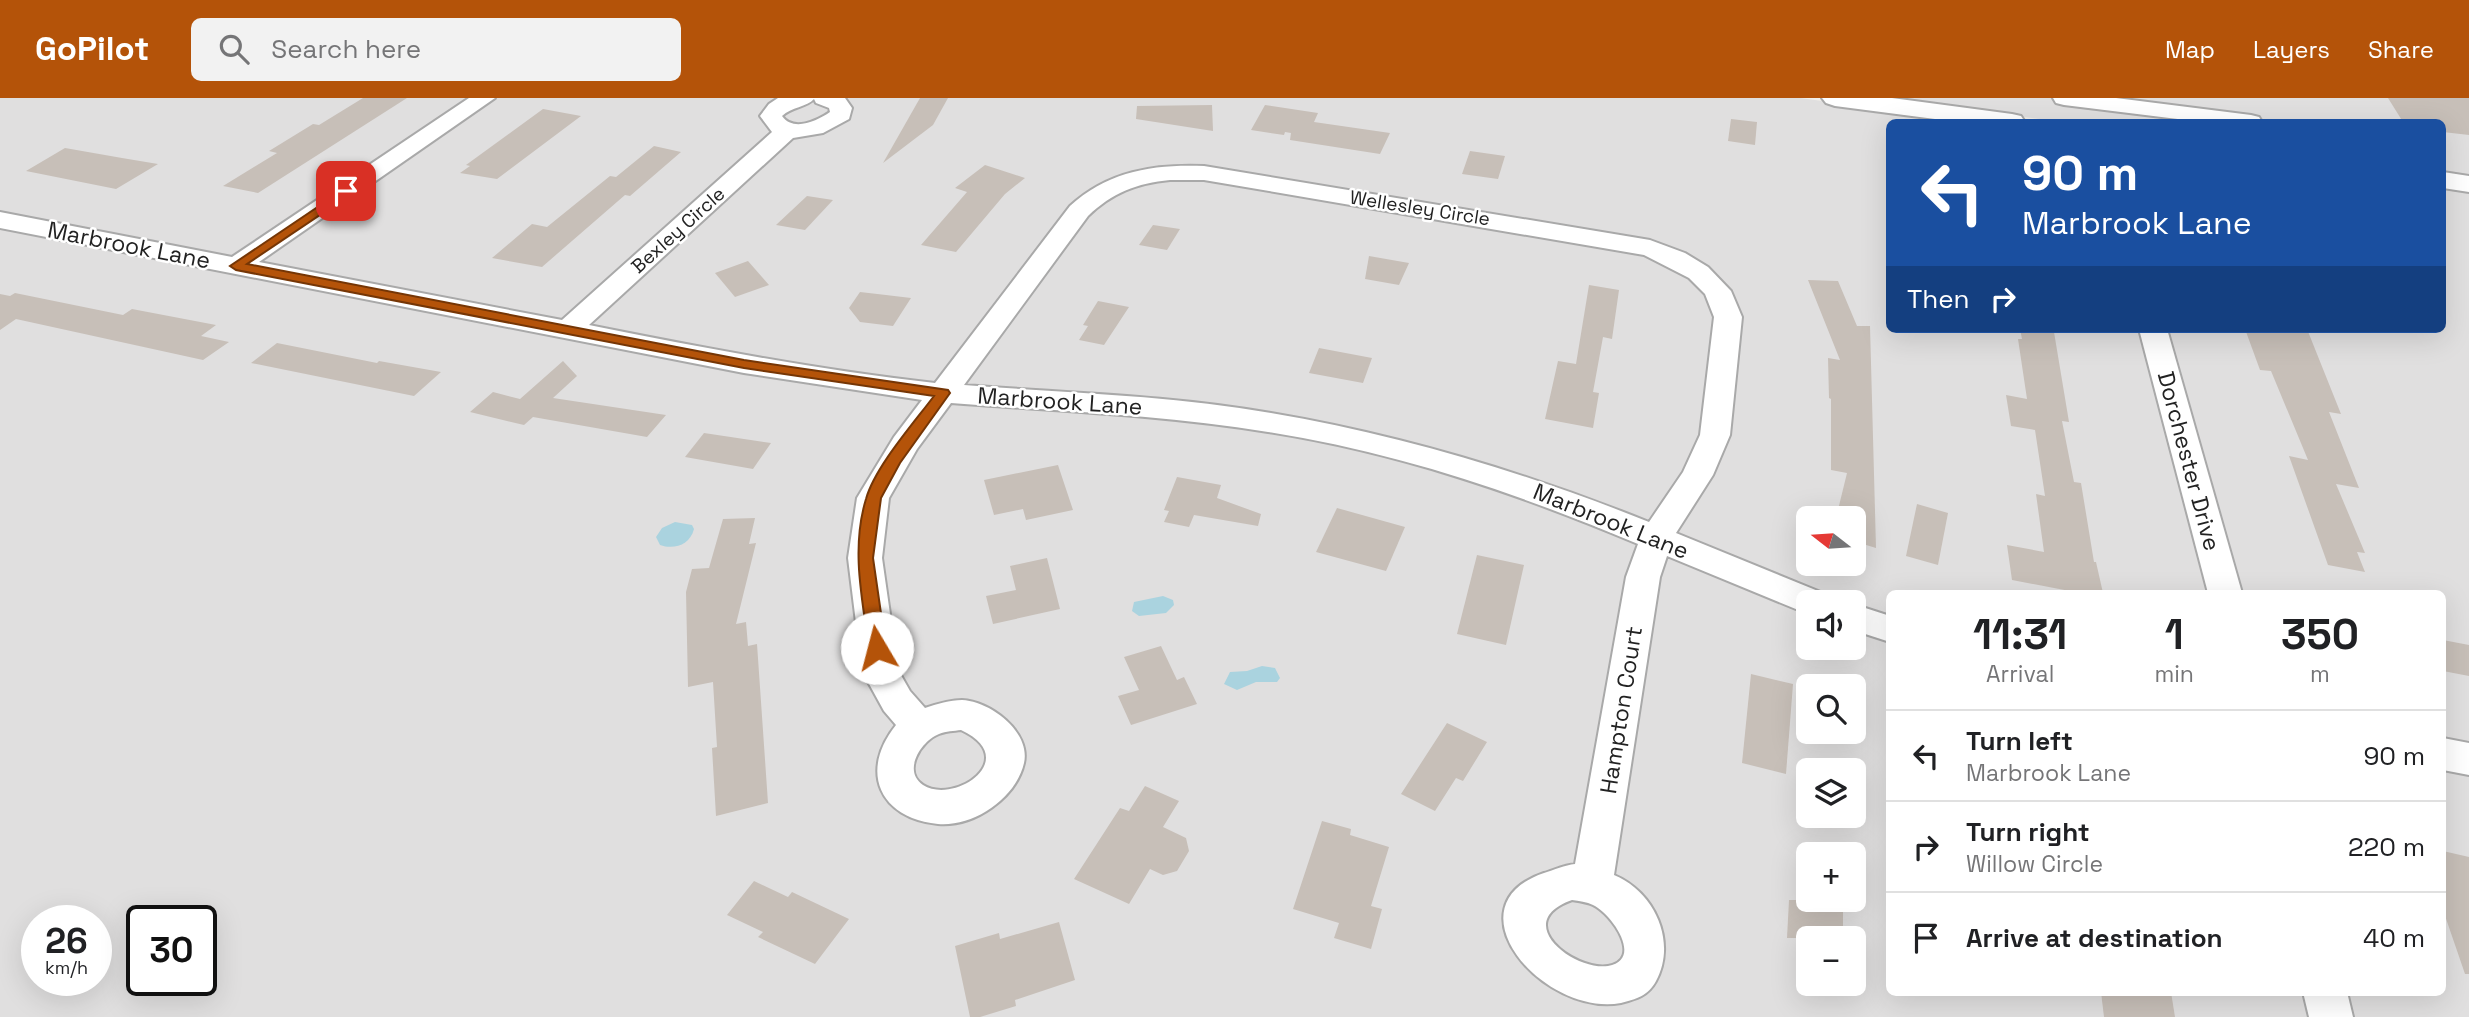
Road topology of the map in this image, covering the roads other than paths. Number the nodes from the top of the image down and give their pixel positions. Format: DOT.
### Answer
graph roads {
  1 [pos="484,98"];
  2 [pos="803,98"];
  3 [pos="824,98"];
  4 [pos="1835,98"];
  5 [pos="2064,98"];
  6 [pos="2126,102"];
  7 [pos="2201,107"];
  8 [pos="1990,119"];
  9 [pos="2241,119"];
  10 [pos="788,130"];
  11 [pos="2446,180"];
  12 [pos="2469,184"];
  13 [pos="0,220"];
  14 [pos="236,266"];
  15 [pos="568,330"];
  16 [pos="2154,333"];
  17 [pos="943,393"];
  18 [pos="1657,538"];
  19 [pos="2224,590"];
  20 [pos="1796,596"];
  21 [pos="1866,621"];
  22 [pos="1886,628"];
  23 [pos="919,726"];
  24 [pos="2446,755"];
  25 [pos="2469,759"];
  26 [pos="1592,885"];
  27 [pos="2326,996"];
  28 [pos="2331,1017"];
  1 -- 14 [label="street"];
  2 -- 10 [label="street"];
  3 -- 10 [label="street"];
  4 -- 8 [label="street"];
  5 -- 6 [label="street"];
  6 -- 7 [label="street"];
  7 -- 9 [label="street"];
  10 -- 15 [label="street, Bexley Circle"];
  11 -- 12 [label="street"];
  13 -- 14 [label="street, Marbrook Lane"];
  14 -- 15 [label="street, Marbrook Lane"];
  15 -- 17 [label="street, Marbrook Lane"];
  16 -- 19 [label="street, Dorchester Drive"];
  17 -- 18 [label="street, Marbrook Lane"];
  17 -- 18 [label="street, Wellesley Circle"];
  17 -- 23 [label="street, Wellesley Circle"];
  18 -- 20 [label="street, Marbrook Lane"];
  18 -- 26 [label="street, Hampton Court"];
  21 -- 22 [label="street"];
  24 -- 25 [label="street"];
  27 -- 28 [label="street"];
}
